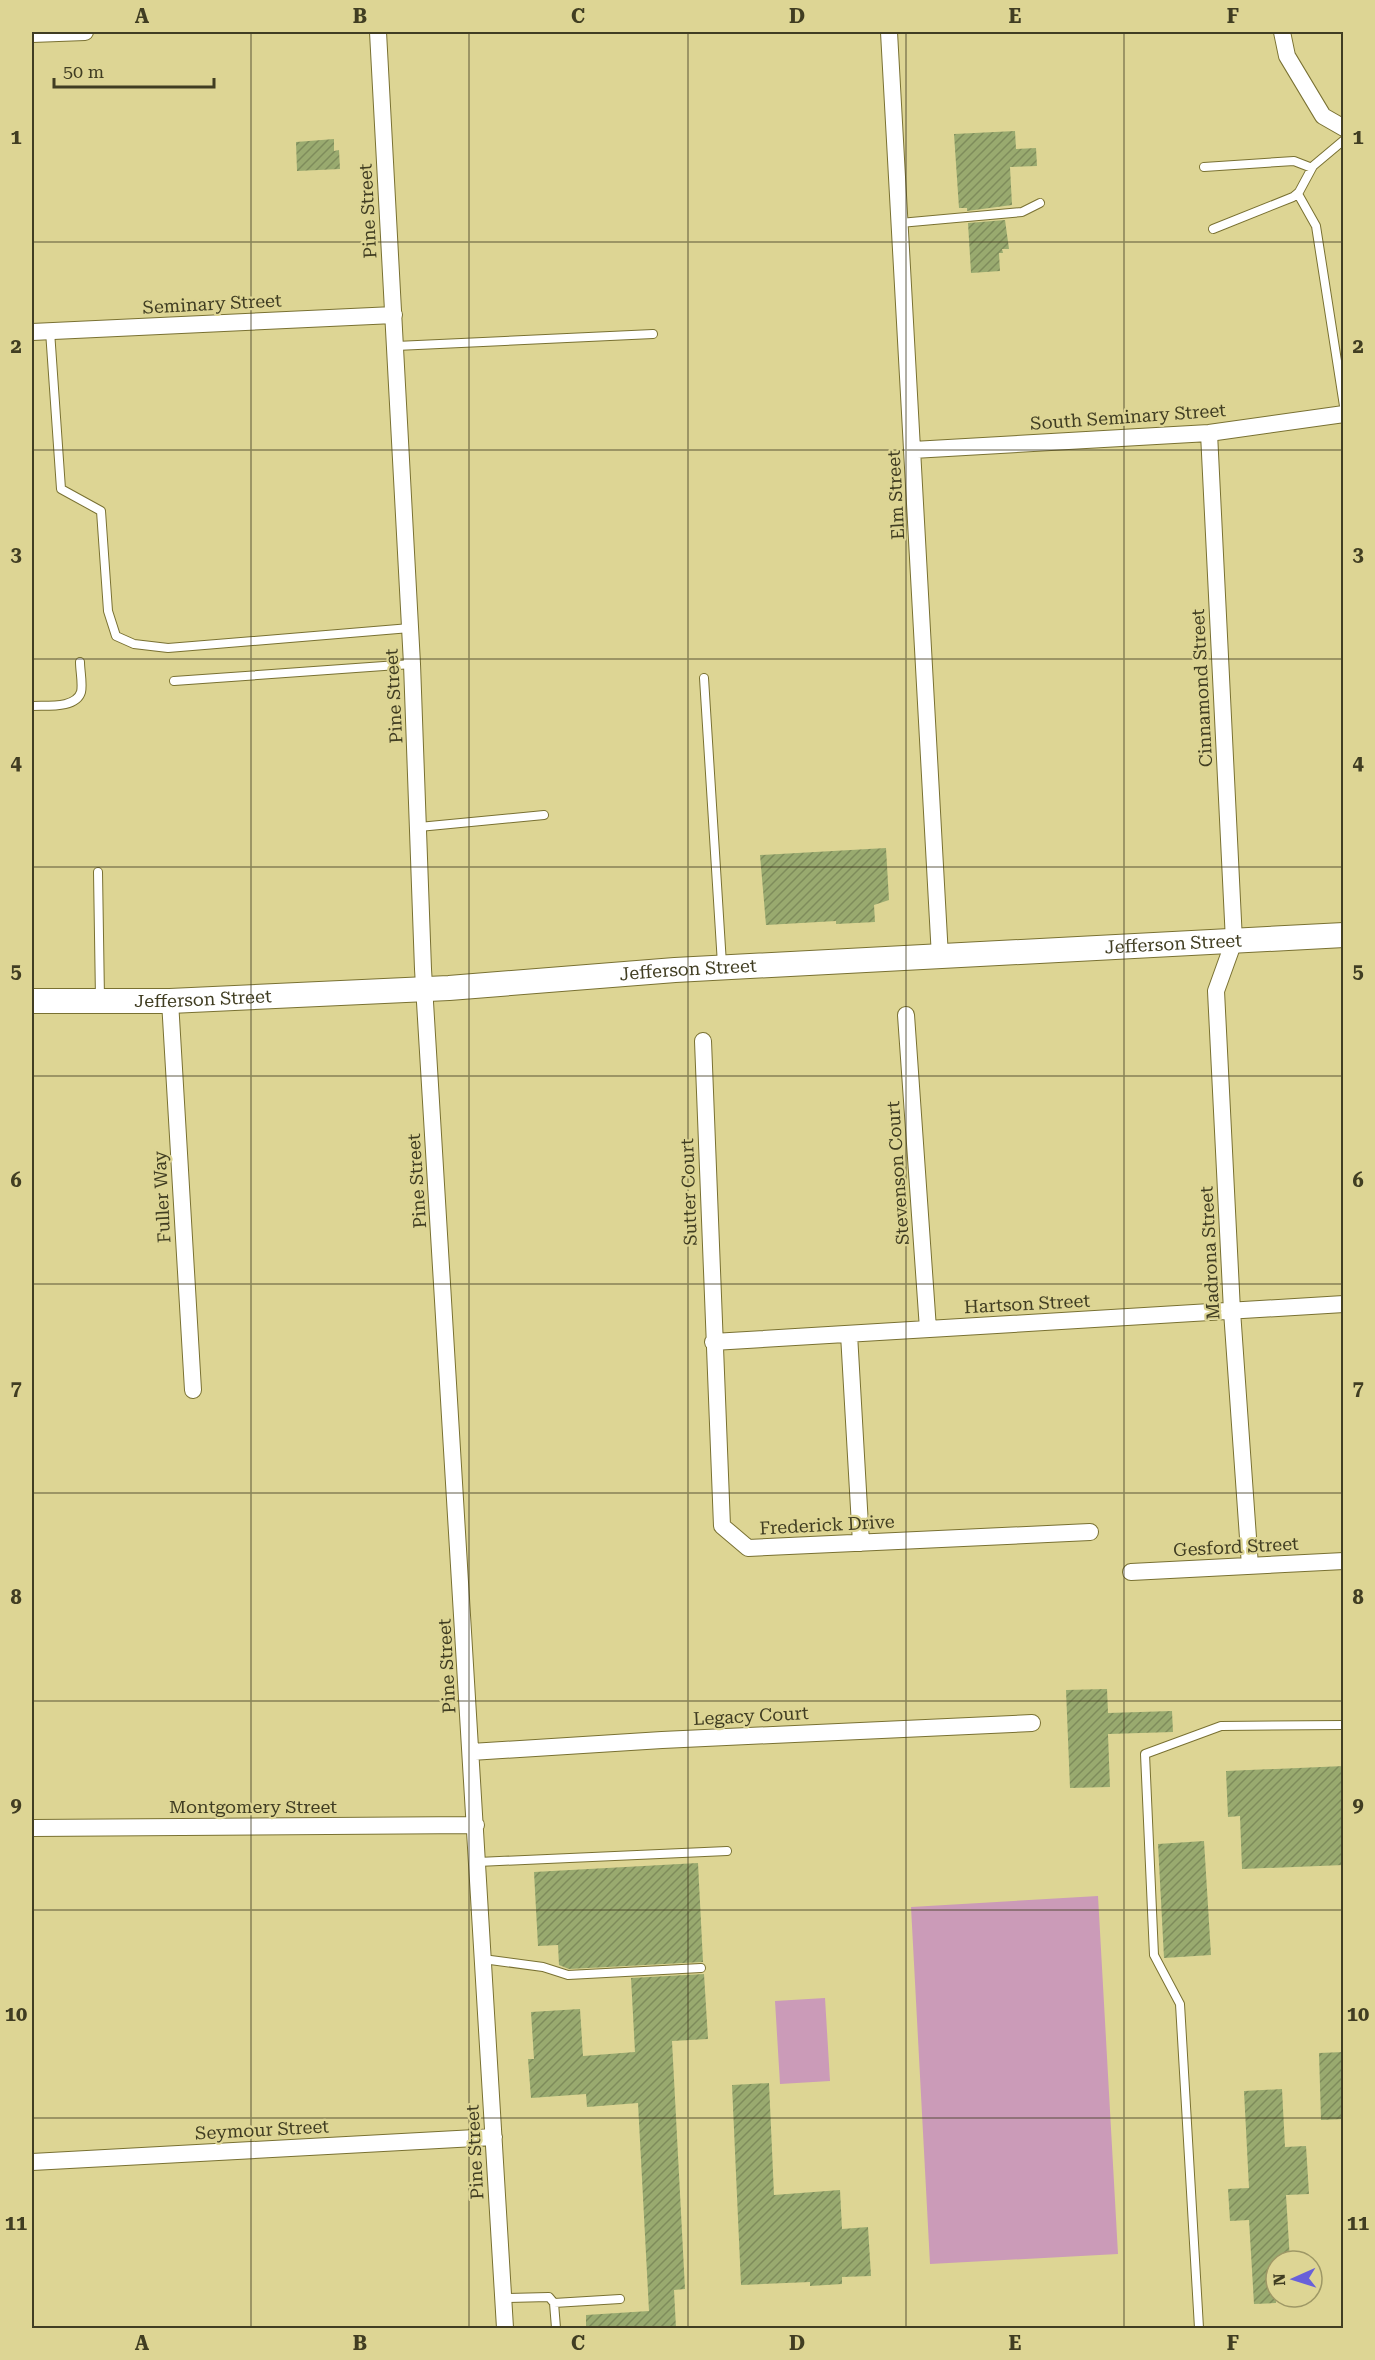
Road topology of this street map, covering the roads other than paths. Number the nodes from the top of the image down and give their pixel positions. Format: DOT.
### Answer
graph roads {
  1 [pos="85,32"];
  2 [pos="378,32"];
  3 [pos="888,32"];
  4 [pos="1282,32"];
  5 [pos="32,34"];
  6 [pos="1344,128"];
  7 [pos="1344,140"];
  8 [pos="1204,167"];
  9 [pos="1312,168"];
  10 [pos="1298,194"];
  11 [pos="1040,203"];
  12 [pos="900,223"];
  13 [pos="1213,229"];
  14 [pos="394,315"];
  15 [pos="50,331"];
  16 [pos="32,332"];
  17 [pos="653,333"];
  18 [pos="396,346"];
  19 [pos="1344,406"];
  20 [pos="1344,414"];
  21 [pos="1209,433"];
  22 [pos="913,450"];
  23 [pos="410,628"];
  24 [pos="80,662"];
  25 [pos="412,664"];
  26 [pos="704,678"];
  27 [pos="174,681"];
  28 [pos="32,706"];
  29 [pos="544,815"];
  30 [pos="419,827"];
  31 [pos="98,872"];
  32 [pos="1344,935"];
  33 [pos="1234,940"];
  34 [pos="940,957"];
  35 [pos="722,968"];
  36 [pos="425,988"];
  37 [pos="32,1001"];
  38 [pos="170,1001"];
  39 [pos="100,1003"];
  40 [pos="906,1015"];
  41 [pos="703,1041"];
  42 [pos="1344,1304"];
  43 [pos="1233,1311"];
  44 [pos="928,1329"];
  45 [pos="849,1334"];
  46 [pos="713,1342"];
  47 [pos="193,1390"];
  48 [pos="1090,1532"];
  49 [pos="861,1543"];
  50 [pos="1344,1561"];
  51 [pos="1250,1566"];
  52 [pos="1131,1572"];
  53 [pos="1032,1723"];
  54 [pos="1344,1725"];
  55 [pos="471,1752"];
  56 [pos="476,1825"];
  57 [pos="32,1828"];
  58 [pos="727,1851"];
  59 [pos="478,1862"];
  60 [pos="483,1959"];
  61 [pos="701,1968"];
  62 [pos="494,2136"];
  63 [pos="32,2162"];
  64 [pos="503,2298"];
  65 [pos="620,2299"];
  66 [pos="554,2303"];
  67 [pos="505,2328"];
  68 [pos="556,2328"];
  69 [pos="1199,2328"];
  1 -- 5 [label="street"];
  2 -- 14 [label="street, Pine Street"];
  3 -- 12 [label="street, Elm Street"];
  4 -- 6 [label="street"];
  7 -- 9 [label="lane"];
  8 -- 9 [label="lane"];
  9 -- 10 [label="lane"];
  10 -- 13 [label="lane"];
  10 -- 19 [label="lane"];
  11 -- 12 [label="lane"];
  12 -- 22 [label="street, Elm Street"];
  14 -- 15 [label="street, Seminary Street"];
  14 -- 18 [label="street, Pine Street"];
  15 -- 16 [label="street, Seminary Street"];
  15 -- 23 [label="lane"];
  17 -- 18 [label="lane"];
  18 -- 23 [label="street, Pine Street"];
  20 -- 21 [label="street, South Seminary Street"];
  21 -- 22 [label="street, South Seminary Street"];
  21 -- 33 [label="street, Cinnamond Street"];
  22 -- 34 [label="street, Elm Street"];
  23 -- 25 [label="street, Pine Street"];
  24 -- 28 [label="lane"];
  25 -- 27 [label="lane"];
  25 -- 30 [label="street, Pine Street"];
  26 -- 35 [label="lane"];
  29 -- 30 [label="lane"];
  30 -- 36 [label="street, Pine Street"];
  31 -- 39 [label="lane"];
  32 -- 33 [label="main road, Jefferson Street"];
  33 -- 34 [label="main road, Jefferson Street"];
  33 -- 43 [label="street, Madrona Street"];
  34 -- 35 [label="main road, Jefferson Street"];
  35 -- 36 [label="main road, Jefferson Street"];
  36 -- 38 [label="main road, Jefferson Street"];
  36 -- 55 [label="street, Pine Street"];
  37 -- 39 [label="main road, Jefferson Street"];
  38 -- 39 [label="main road, Jefferson Street"];
  38 -- 47 [label="street, Fuller Way"];
  40 -- 44 [label="street, Stevenson Court"];
  41 -- 46 [label="street, Sutter Court"];
  42 -- 43 [label="street, Hartson Street"];
  43 -- 44 [label="street, Hartson Street"];
  43 -- 51 [label="street, Madrona Street"];
  44 -- 45 [label="street, Hartson Street"];
  45 -- 46 [label="street, Hartson Street"];
  45 -- 49 [label="street"];
  46 -- 49 [label="street, Frederick Drive"];
  48 -- 49 [label="street, Frederick Drive"];
  50 -- 51 [label="street, Gesford Street"];
  51 -- 52 [label="street, Gesford Street"];
  53 -- 55 [label="street, Legacy Court"];
  54 -- 69 [label="lane"];
  55 -- 56 [label="street, Pine Street"];
  56 -- 57 [label="street, Montgomery Street"];
  56 -- 59 [label="street, Pine Street"];
  58 -- 59 [label="lane"];
  59 -- 60 [label="street, Pine Street"];
  60 -- 61 [label="lane"];
  60 -- 62 [label="street, Pine Street"];
  62 -- 63 [label="street, Seymour Street"];
  62 -- 64 [label="street, Pine Street"];
  64 -- 66 [label="lane"];
  64 -- 67 [label="street, Pine Street"];
  65 -- 66 [label="lane"];
  66 -- 68 [label="lane"];
}
